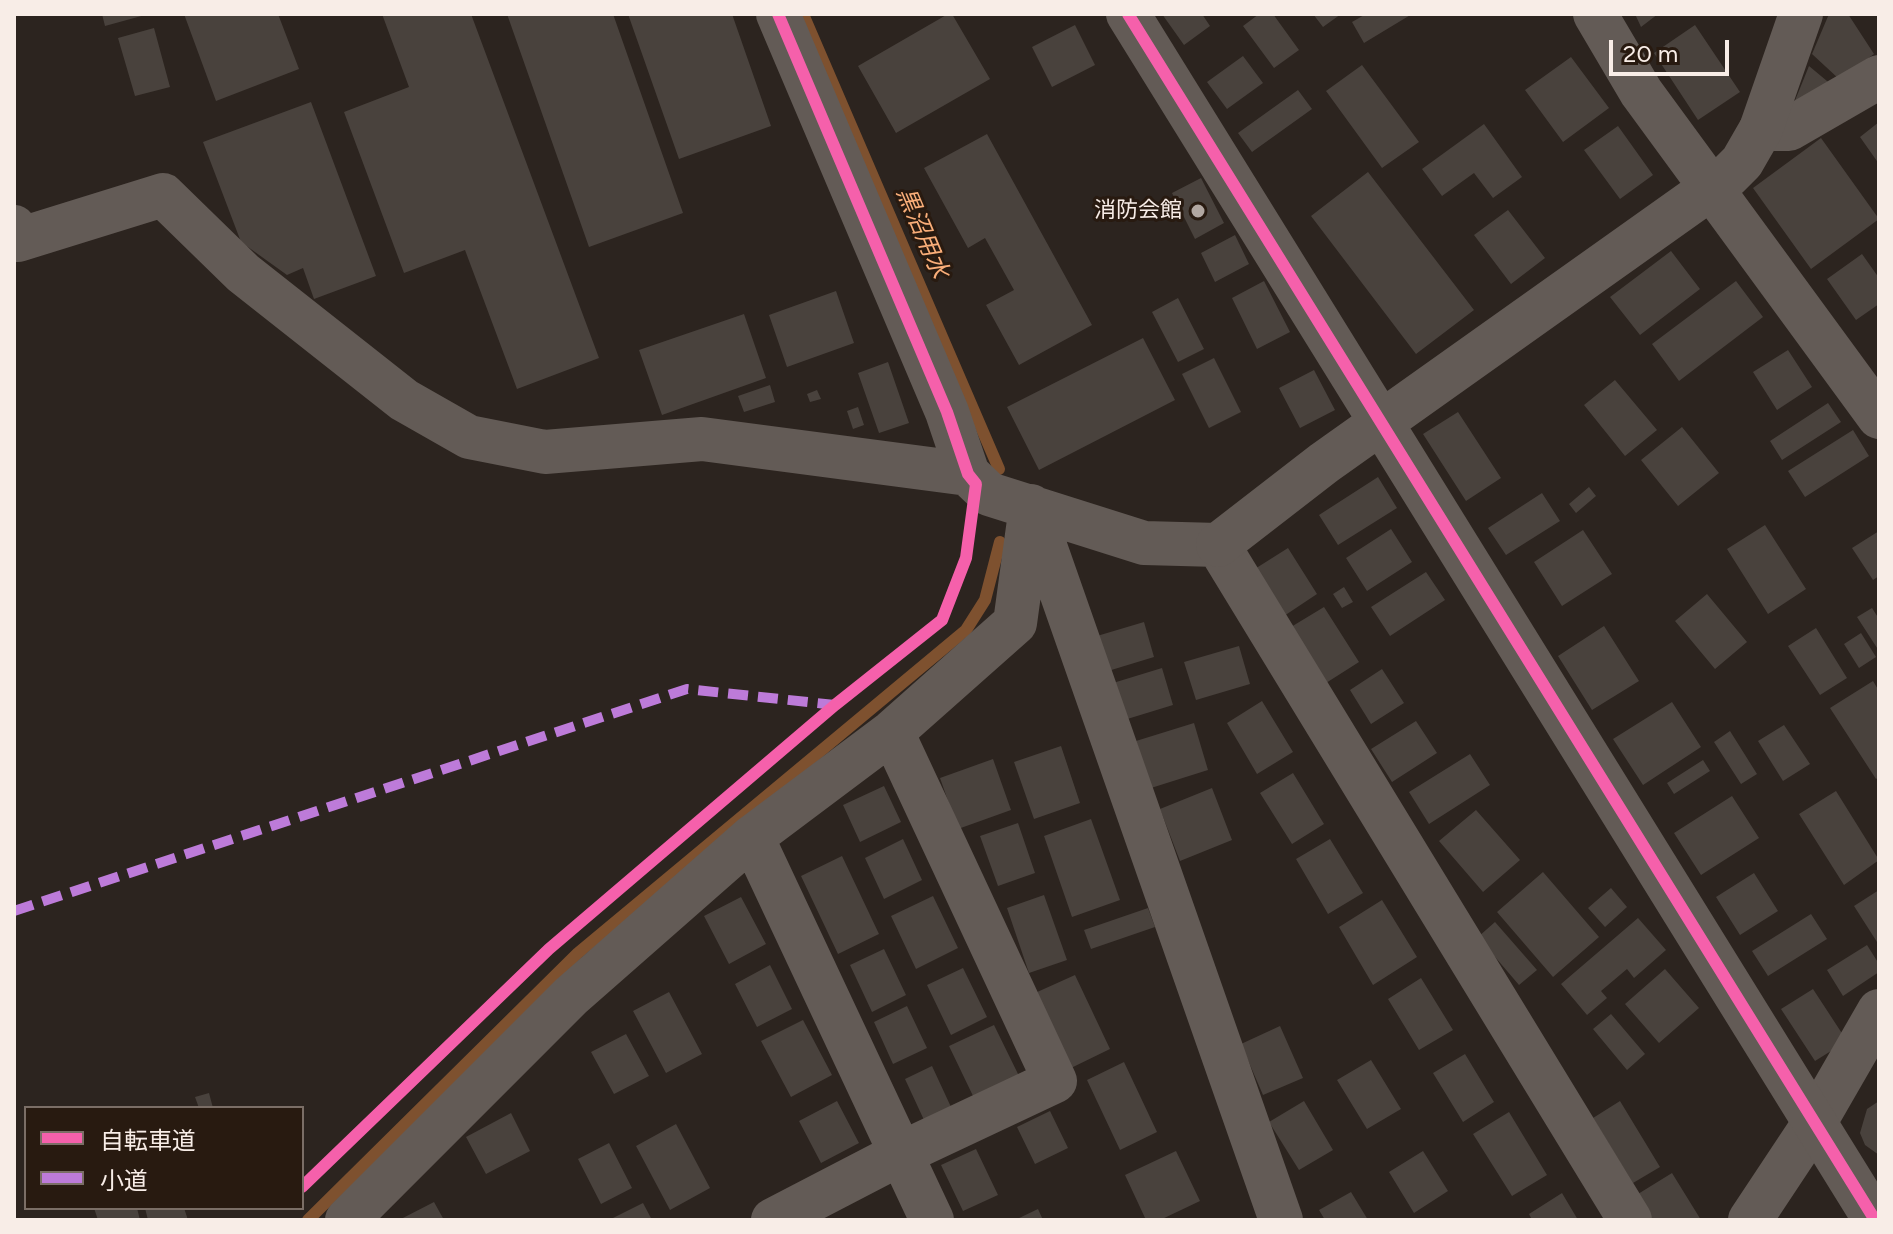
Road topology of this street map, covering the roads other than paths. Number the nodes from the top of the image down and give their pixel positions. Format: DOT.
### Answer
graph roads {
  1 [pos="778,14"];
  2 [pos="1128,14"];
  3 [pos="1595,14"];
  4 [pos="1801,14"];
  5 [pos="1879,77"];
  6 [pos="1761,129"];
  7 [pos="1710,189"];
  8 [pos="15,236"];
  9 [pos="1879,417"];
  10 [pos="1383,423"];
  11 [pos="968,474"];
  12 [pos="1031,506"];
  13 [pos="1218,545"];
  14 [pos="892,732"];
  15 [pos="752,837"];
  16 [pos="1879,1011"];
  17 [pos="1815,1122"];
  18 [pos="902,1153"];
  19 [pos="347,1220"];
  20 [pos="773,1220"];
  21 [pos="932,1220"];
  22 [pos="1281,1220"];
  23 [pos="1630,1220"];
  24 [pos="1750,1220"];
  25 [pos="1875,1220"];
  1 -- 11 [label="street"];
  2 -- 10 [label="street"];
  3 -- 7 [label="street"];
  4 -- 6 [label="street"];
  5 -- 6 [label="street"];
  6 -- 7 [label="street"];
  7 -- 9 [label="street"];
  7 -- 10 [label="street"];
  8 -- 11 [label="street"];
  10 -- 13 [label="street"];
  10 -- 17 [label="street"];
  11 -- 12 [label="street"];
  12 -- 13 [label="street"];
  12 -- 14 [label="street"];
  12 -- 22 [label="street"];
  13 -- 23 [label="street"];
  14 -- 15 [label="street"];
  14 -- 18 [label="street"];
  15 -- 18 [label="street"];
  15 -- 19 [label="street"];
  16 -- 17 [label="street"];
  17 -- 24 [label="street"];
  17 -- 25 [label="street"];
  18 -- 20 [label="street"];
  18 -- 21 [label="street"];
}
